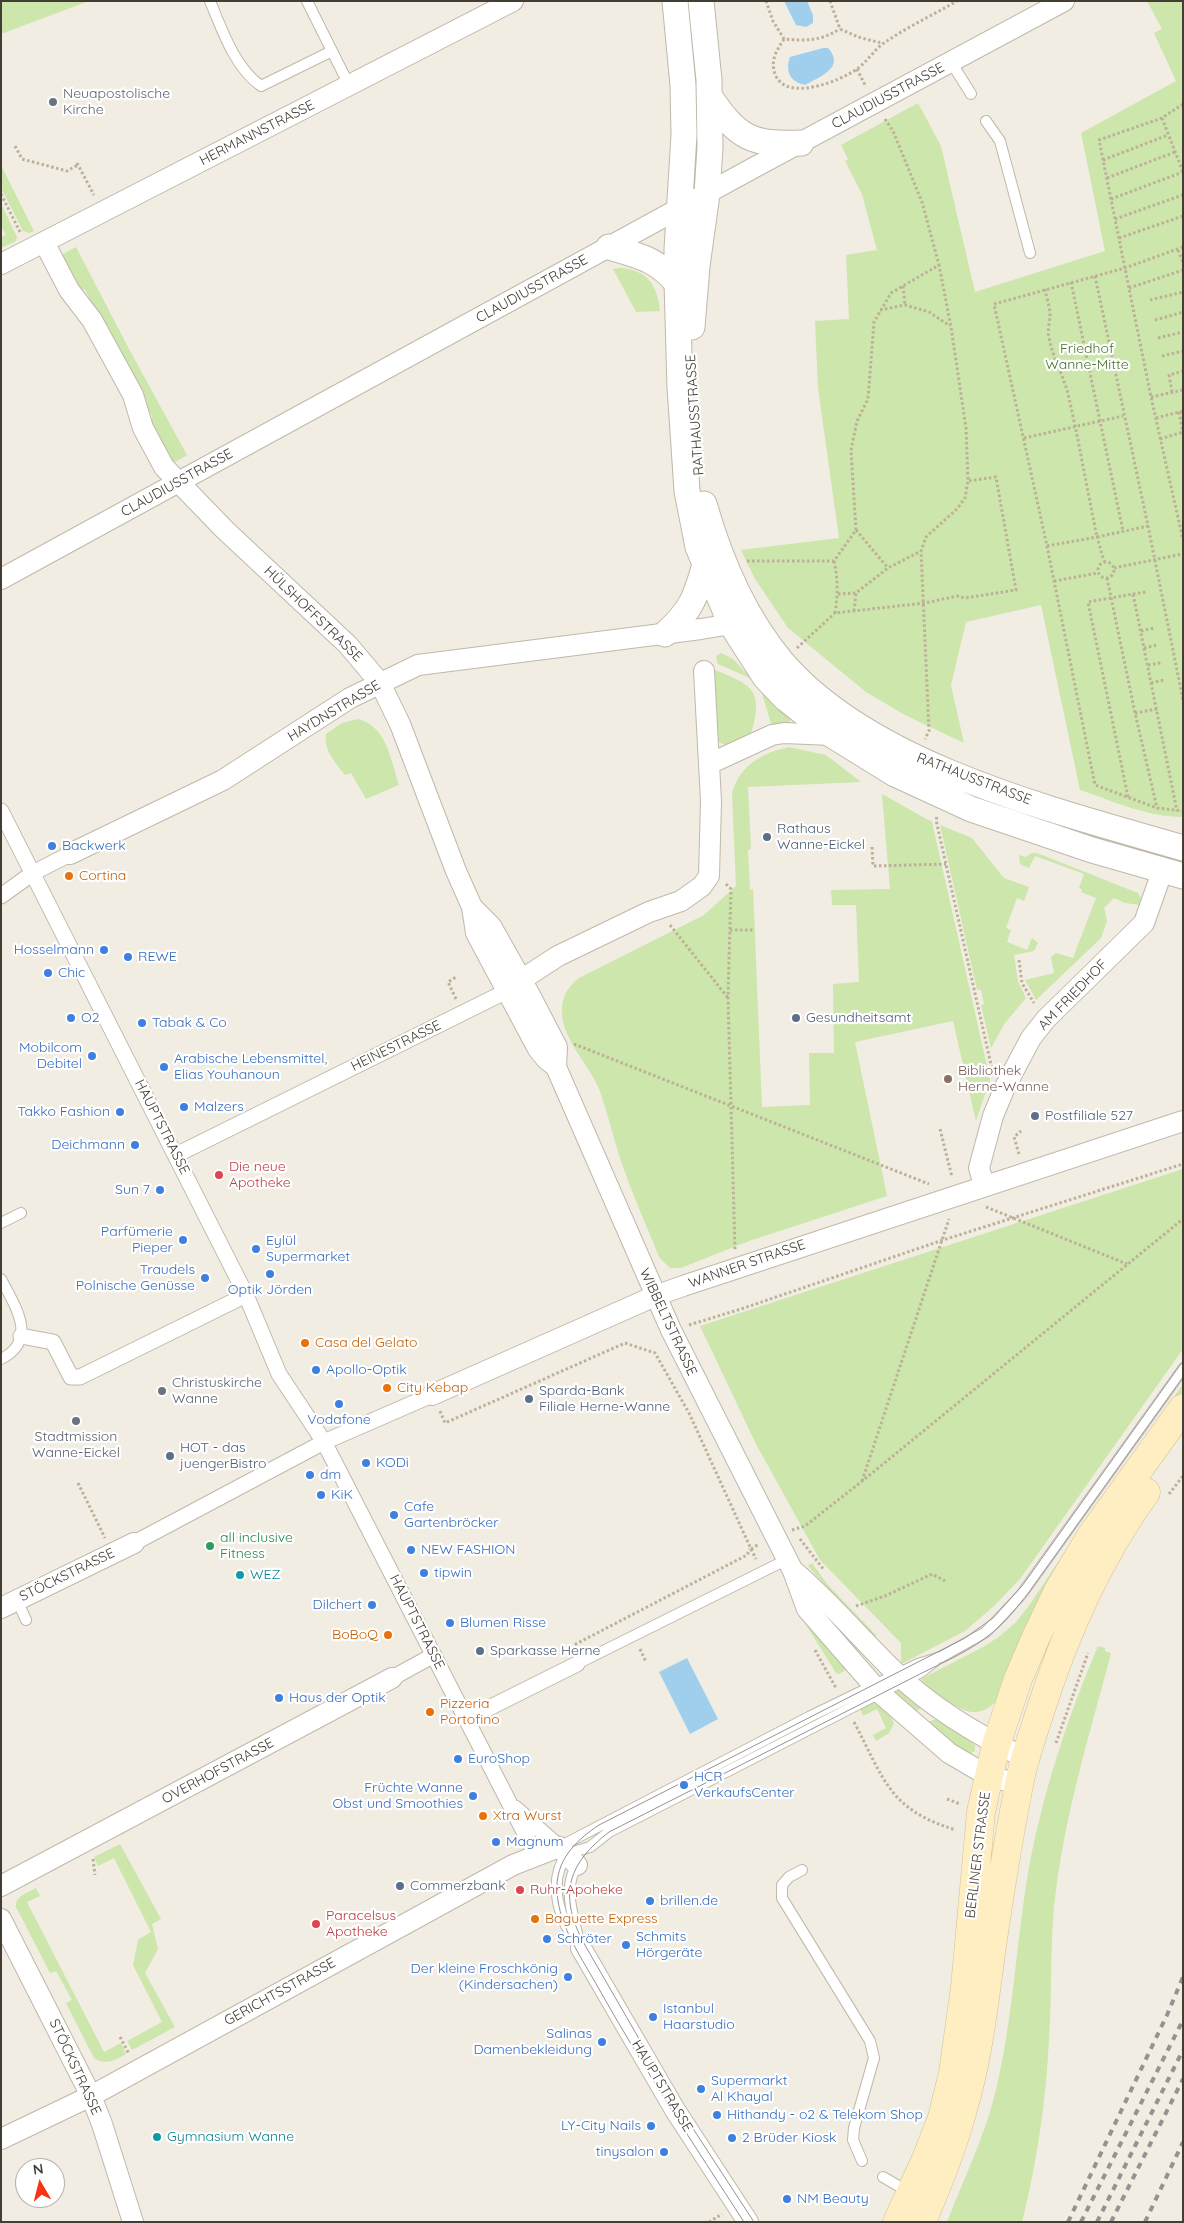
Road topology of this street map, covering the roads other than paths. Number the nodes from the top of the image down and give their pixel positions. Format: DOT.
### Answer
graph roads {
  1 [pos="210,1"];
  2 [pos="307,1"];
  3 [pos="513,1"];
  4 [pos="675,1"];
  5 [pos="701,1"];
  6 [pos="1064,1"];
  7 [pos="332,51"];
  8 [pos="951,62"];
  9 [pos="349,85"];
  10 [pos="971,94"];
  11 [pos="710,97"];
  12 [pos="986,121"];
  13 [pos="801,143"];
  14 [pos="707,194"];
  15 [pos="680,208"];
  16 [pos="37,246"];
  17 [pos="609,247"];
  18 [pos="1030,253"];
  19 [pos="1,264"];
  20 [pos="677,283"];
  21 [pos="179,482"];
  22 [pos="714,563"];
  23 [pos="1,579"];
  24 [pos="740,620"];
  25 [pos="665,634"];
  26 [pos="704,671"];
  27 [pos="380,683"];
  28 [pos="832,735"];
  29 [pos="709,764"];
  30 [pos="1027,801"];
  31 [pos="1,812"];
  32 [pos="1017,825"];
  33 [pos="1183,836"];
  34 [pos="1156,840"];
  35 [pos="1183,848"];
  36 [pos="70,854"];
  37 [pos="1173,872"];
  38 [pos="34,873"];
  39 [pos="1,896"];
  40 [pos="514,985"];
  41 [pos="1183,1121"];
  42 [pos="176,1155"];
  43 [pos="984,1185"];
  44 [pos="21,1213"];
  45 [pos="1,1224"];
  46 [pos="1,1279"];
  47 [pos="246,1295"];
  48 [pos="655,1296"];
  49 [pos="21,1336"];
  50 [pos="1,1359"];
  51 [pos="1183,1369"];
  52 [pos="432,1395"];
  53 [pos="1183,1408"];
  54 [pos="1183,1440"];
  55 [pos="324,1442"];
  56 [pos="134,1543"];
  57 [pos="790,1566"];
  58 [pos="9,1604"];
  59 [pos="26,1620"];
  60 [pos="434,1655"];
  61 [pos="577,1664"];
  62 [pos="901,1677"];
  63 [pos="392,1678"];
  64 [pos="877,1689"];
  65 [pos="467,1719"];
  66 [pos="996,1745"];
  67 [pos="1022,1771"];
  68 [pos="988,1776"];
  69 [pos="508,1802"];
  70 [pos="590,1847"];
  71 [pos="536,1855"];
  72 [pos="567,1855"];
  73 [pos="802,1870"];
  74 [pos="1,1886"];
  75 [pos="1,1919"];
  76 [pos="581,1948"];
  77 [pos="91,2096"];
  78 [pos="1,2139"];
  79 [pos="862,2161"];
  80 [pos="883,2177"];
  81 [pos="912,2194"];
  82 [pos="132,2222"];
  83 [pos="748,2222"];
  84 [pos="897,2222"];
  85 [pos="922,2222"];
  1 -- 7 [label="lane"];
  2 -- 7 [label="lane"];
  3 -- 9 [label="street, HERMANNSTRASSE"];
  4 -- 15 [label="street, RATHAUSSTRASSE"];
  5 -- 11 [label="street, RATHAUSSTRASSE"];
  6 -- 8 [label="street, CLAUDIUSSTRASSE"];
  7 -- 9 [label="lane"];
  8 -- 10 [label="lane"];
  8 -- 13 [label="street, CLAUDIUSSTRASSE"];
  9 -- 16 [label="street, HERMANNSTRASSE"];
  11 -- 13 [label="street"];
  11 -- 14 [label="street, RATHAUSSTRASSE"];
  12 -- 18 [label="lane"];
  13 -- 14 [label="street, CLAUDIUSSTRASSE"];
  14 -- 15 [label="street, CLAUDIUSSTRASSE"];
  14 -- 22 [label="street, RATHAUSSTRASSE"];
  15 -- 17 [label="street, CLAUDIUSSTRASSE"];
  15 -- 20 [label="street, RATHAUSSTRASSE"];
  16 -- 19 [label="street, HERMANNSTRASSE"];
  16 -- 21 [label="street, HÜLSHOFFSTRASSE"];
  17 -- 20 [label="street"];
  17 -- 21 [label="street, CLAUDIUSSTRASSE"];
  20 -- 22 [label="street, RATHAUSSTRASSE"];
  21 -- 23 [label="street, CLAUDIUSSTRASSE"];
  21 -- 27 [label="street, HÜLSHOFFSTRASSE"];
  22 -- 24 [label="street, RATHAUSSTRASSE"];
  22 -- 25 [label="street"];
  24 -- 25 [label="street, HAYDNSTRASSE"];
  24 -- 28 [label="street, RATHAUSSTRASSE"];
  24 -- 30 [label="street, RATHAUSSTRASSE"];
  25 -- 27 [label="street, HAYDNSTRASSE"];
  26 -- 29 [label="street"];
  27 -- 36 [label="street, HAYDNSTRASSE"];
  27 -- 40 [label="street, HÜLSHOFFSTRASSE"];
  28 -- 29 [label="street, RATHAUSSTRASSE"];
  28 -- 32 [label="street, RATHAUSSTRASSE"];
  29 -- 40 [label="street, HEINESTRASSE"];
  30 -- 32 [label="street"];
  30 -- 34 [label="street, RATHAUSSTRASSE"];
  31 -- 38 [label="street, HAUPTSTRASSE"];
  32 -- 37 [label="street, RATHAUSSTRASSE"];
  33 -- 34 [label="street"];
  34 -- 35 [label="street, RATHAUSSTRASSE"];
  36 -- 38 [label="street, HAYDNSTRASSE"];
  37 -- 43 [label="street, AM FRIEDHOF"];
  38 -- 39 [label="street, HAYDNSTRASSE"];
  38 -- 42 [label="street, HAUPTSTRASSE"];
  40 -- 42 [label="street, HEINESTRASSE"];
  40 -- 48 [label="street, WIBBELTSTRASSE"];
  41 -- 43 [label="street, WANNER STRASSE"];
  42 -- 47 [label="street, HAUPTSTRASSE"];
  43 -- 48 [label="street, WANNER STRASSE"];
  44 -- 45 [label="lane"];
  46 -- 49 [label="lane"];
  47 -- 49 [label="street"];
  47 -- 55 [label="street, HAUPTSTRASSE"];
  48 -- 52 [label="street, WANNER STRASSE"];
  48 -- 57 [label="street, WIBBELTSTRASSE"];
  49 -- 50 [label="lane"];
  51 -- 62 [label="lane"];
  52 -- 55 [label="street, WANNER STRASSE"];
  53 -- 66 [label="main road, BERLINER STRASSE"];
  54 -- 67 [label="main road, BERLINER STRASSE"];
  55 -- 56 [label="street"];
  55 -- 60 [label="street, HAUPTSTRASSE"];
  56 -- 58 [label="street, STÖCKSTRASSE"];
  57 -- 61 [label="lane"];
  57 -- 62 [label="street, WIBBELTSTRASSE"];
  57 -- 64 [label="street, WIBBELTSTRASSE"];
  58 -- 59 [label="lane"];
  60 -- 63 [label="street, OVERHOFSTRASSE"];
  60 -- 65 [label="street, HAUPTSTRASSE"];
  61 -- 65 [label="street"];
  62 -- 64 [label="lane"];
  62 -- 66 [label="street, WIBBELTSTRASSE"];
  63 -- 74 [label="street, OVERHOFSTRASSE"];
  64 -- 68 [label="street, WIBBELTSTRASSE"];
  64 -- 70 [label="lane"];
  64 -- 72 [label="lane"];
  65 -- 69 [label="street, HAUPTSTRASSE"];
  66 -- 67 [label="street, WIBBELTSTRASSE"];
  66 -- 68 [label="main road, BERLINER STRASSE"];
  67 -- 68 [label="street, WIBBELTSTRASSE"];
  67 -- 85 [label="main road, BERLINER STRASSE"];
  68 -- 81 [label="main road, BERLINER STRASSE"];
  69 -- 71 [label="street, HAUPTSTRASSE"];
  69 -- 72 [label="street, HAUPTSTRASSE"];
  70 -- 72 [label="lane"];
  70 -- 72 [label="lane, HAUPTSTRASSE"];
  71 -- 72 [label="street, GERICHTSSTRASSE"];
  71 -- 77 [label="street, GERICHTSSTRASSE"];
  72 -- 76 [label="lane, HAUPTSTRASSE"];
  72 -- 76 [label="lane, HAUPTSTRASSE"];
  73 -- 79 [label="lane"];
  75 -- 77 [label="street, STÖCKSTRASSE"];
  76 -- 83 [label="street, HAUPTSTRASSE"];
  77 -- 78 [label="street, GERICHTSSTRASSE"];
  77 -- 82 [label="street, STÖCKSTRASSE"];
  80 -- 81 [label="lane"];
  81 -- 84 [label="main road, BERLINER STRASSE"];
}
